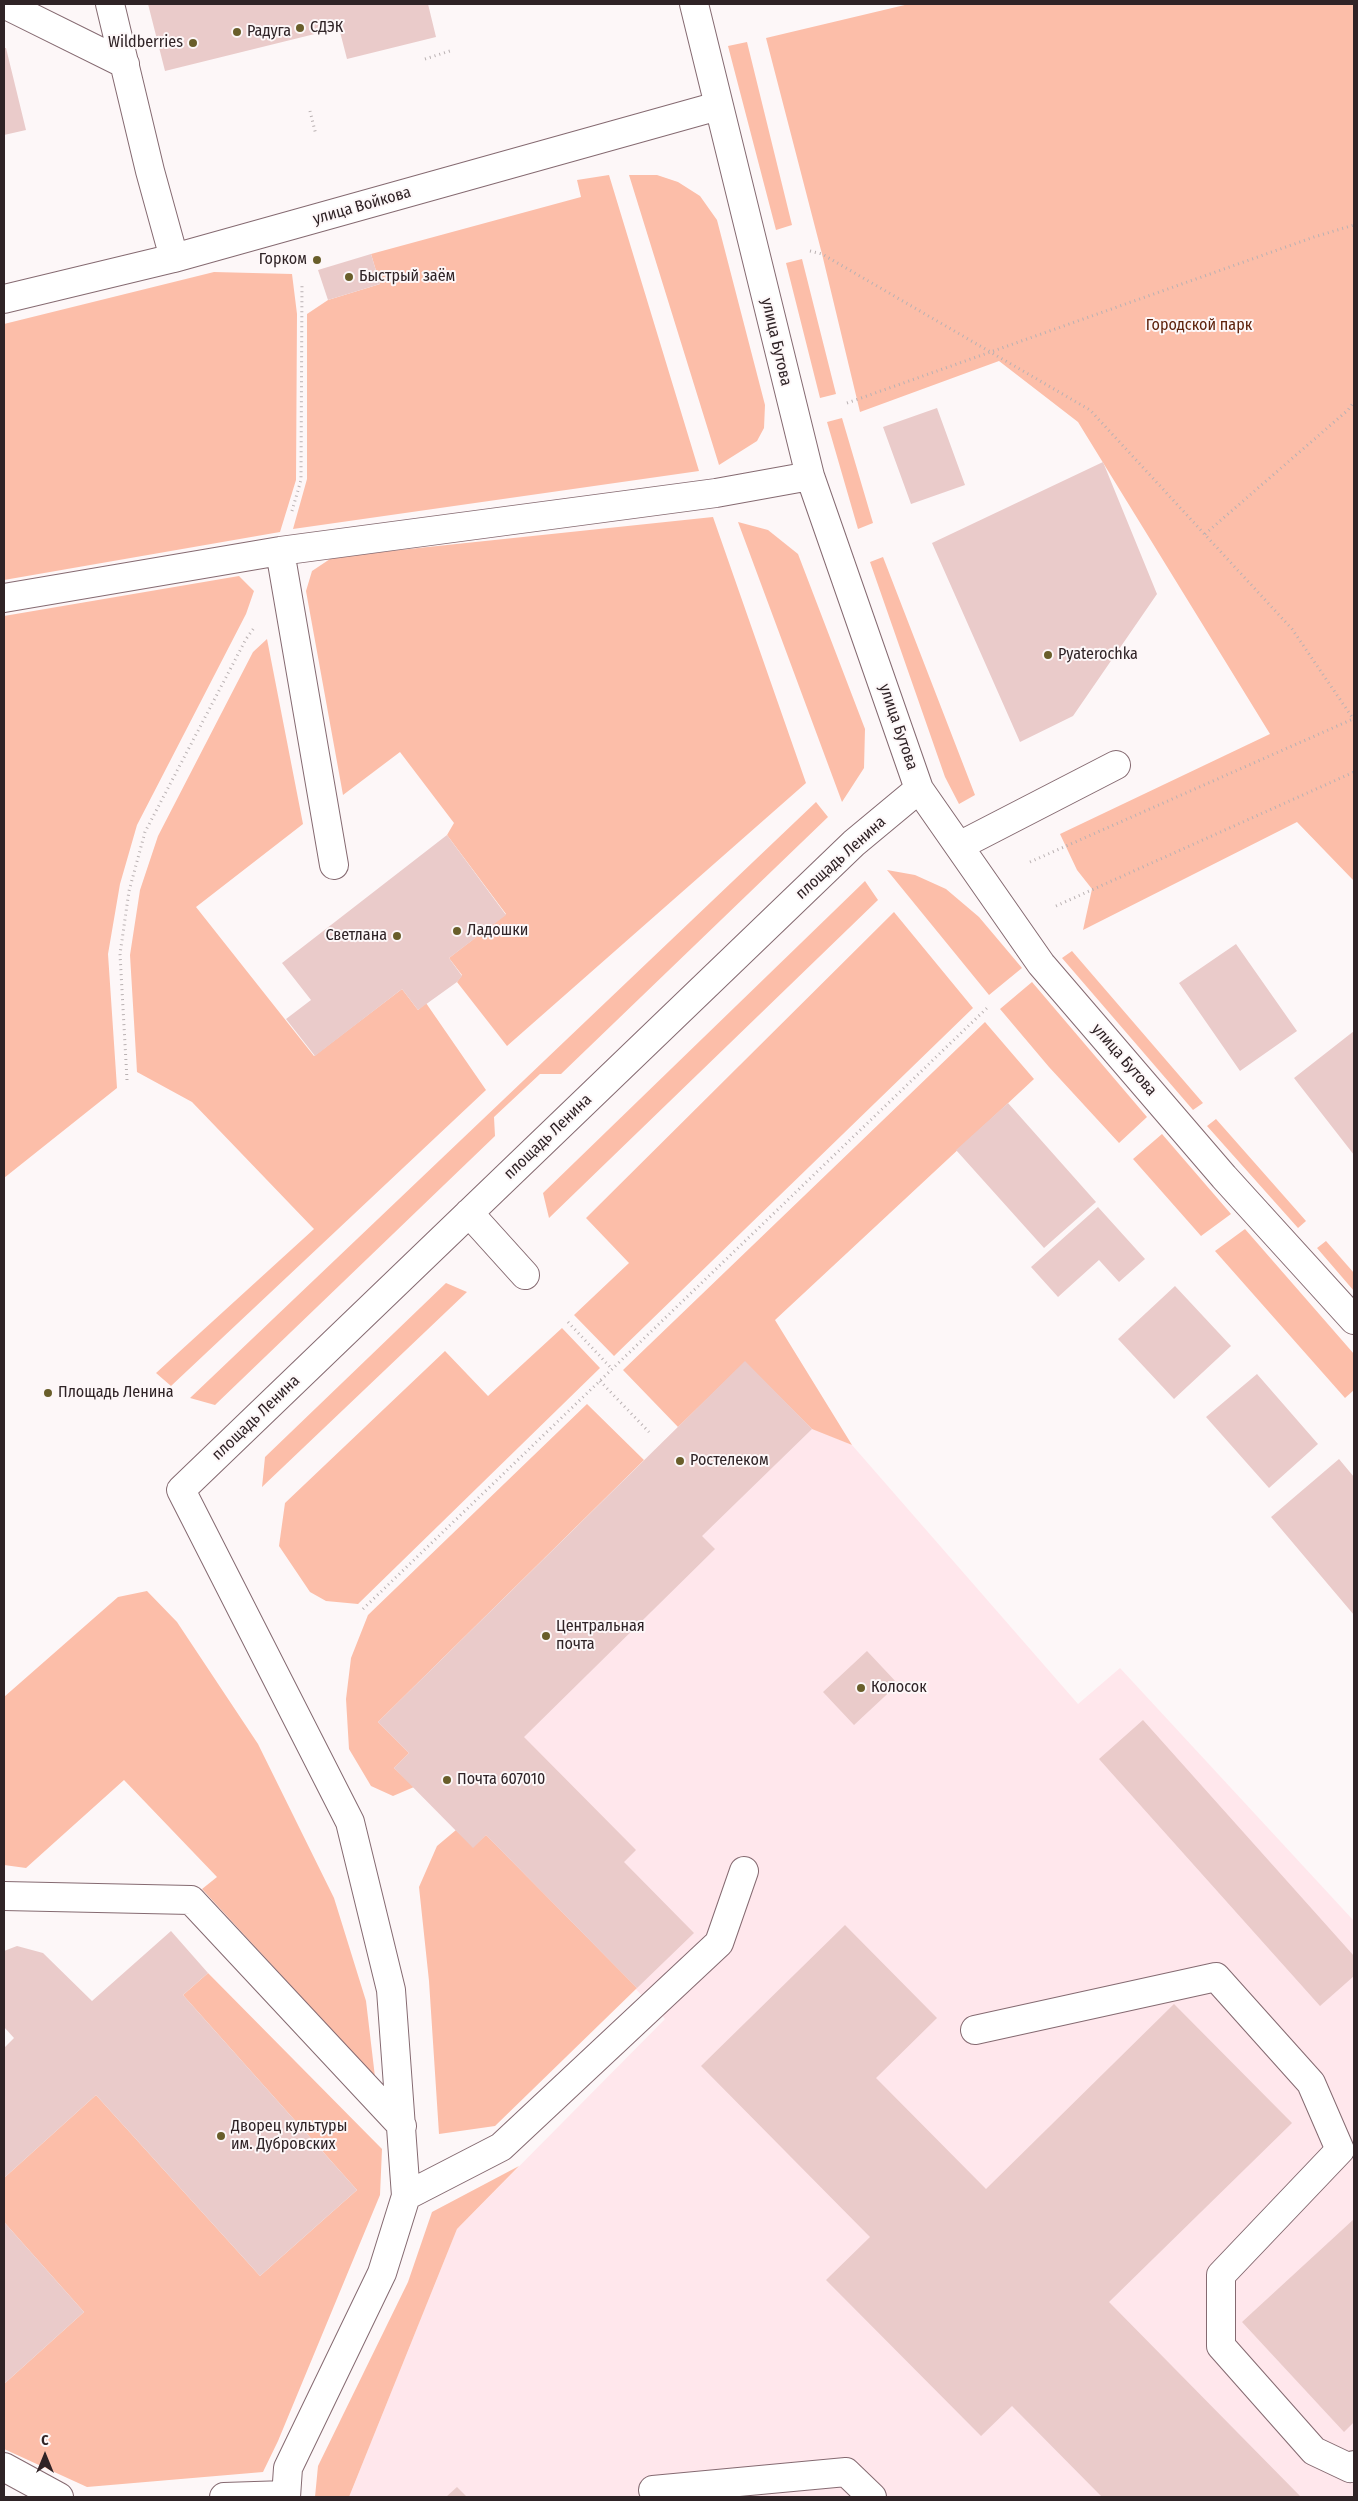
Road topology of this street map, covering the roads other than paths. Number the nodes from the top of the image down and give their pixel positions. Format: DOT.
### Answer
graph roads {
  1 [pos="4,4"];
  2 [pos="110,4"];
  3 [pos="694,4"];
  4 [pos="125,64"];
  5 [pos="718,106"];
  6 [pos="174,258"];
  7 [pos="4,299"];
  8 [pos="810,476"];
  9 [pos="280,551"];
  10 [pos="4,598"];
  11 [pos="1116,765"];
  12 [pos="919,790"];
  13 [pos="959,846"];
  14 [pos="334,865"];
  15 [pos="469,1213"];
  16 [pos="525,1275"];
  17 [pos="1354,1320"];
  18 [pos="744,1871"];
  19 [pos="4,1896"];
  20 [pos="975,2030"];
  21 [pos="402,2126"];
  22 [pos="406,2196"];
  23 [pos="1354,2465"];
  24 [pos="4,2467"];
  25 [pos="653,2490"];
  26 [pos="736,2490"];
  27 [pos="286,2496"];
  28 [pos="59,2497"];
  29 [pos="224,2497"];
  30 [pos="872,2497"];
  1 -- 4 [label="street"];
  2 -- 4 [label="street"];
  3 -- 5 [label="street, улица Бутова"];
  4 -- 6 [label="street"];
  5 -- 6 [label="street, улица Войкова"];
  5 -- 8 [label="street, улица Бутова"];
  6 -- 7 [label="street, улица Войкова"];
  8 -- 9 [label="street"];
  8 -- 12 [label="street, улица Бутова"];
  9 -- 10 [label="street"];
  9 -- 14 [label="street"];
  11 -- 13 [label="street"];
  12 -- 13 [label="street, улица Бутова"];
  12 -- 15 [label="street, площадь Ленина"];
  13 -- 17 [label="street, улица Бутова"];
  15 -- 16 [label="street"];
  15 -- 21 [label="street, площадь Ленина"];
  18 -- 22 [label="street"];
  19 -- 21 [label="street"];
  20 -- 23 [label="street"];
  21 -- 22 [label="street"];
  22 -- 27 [label="street"];
  24 -- 28 [label="street"];
  25 -- 26 [label="street"];
  26 -- 30 [label="street"];
  27 -- 29 [label="street"];
}
